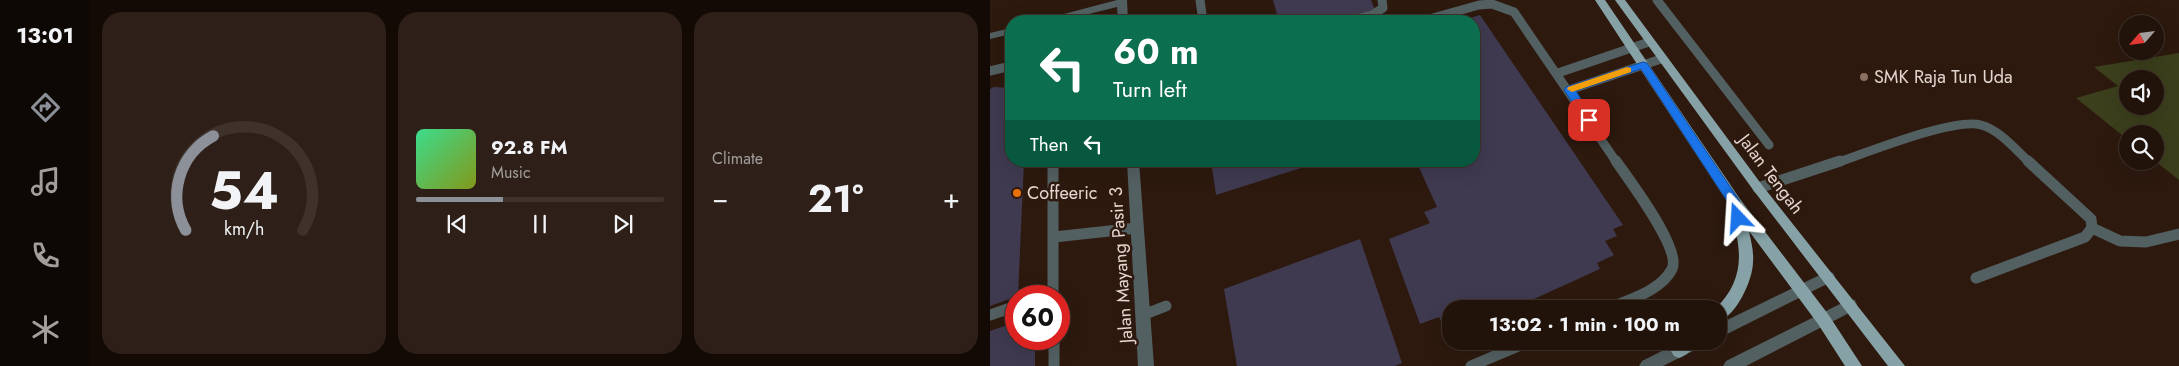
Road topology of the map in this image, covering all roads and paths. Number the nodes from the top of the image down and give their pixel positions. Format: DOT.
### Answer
graph roads {
  1 [pos="1200,0"];
  2 [pos="1382,0"];
  3 [pos="1600,0"];
  4 [pos="1620,0"];
  5 [pos="1657,0"];
  6 [pos="1122,2"];
  7 [pos="1072,15"];
  8 [pos="1123,15"];
  9 [pos="1202,15"];
  10 [pos="1370,15"];
  11 [pos="1443,15"];
  12 [pos="1005,32"];
  13 [pos="990,36"];
  14 [pos="1649,42"];
  15 [pos="1632,47"];
  16 [pos="1661,59"];
  17 [pos="1643,65"];
  18 [pos="1005,67"];
  19 [pos="990,71"];
  20 [pos="1558,72"];
  21 [pos="1569,90"];
  22 [pos="1769,145"];
  23 [pos="1053,167"];
  24 [pos="1133,167"];
  25 [pos="1758,188"];
  26 [pos="1735,203"];
  27 [pos="1137,228"];
  28 [pos="2092,228"];
  29 [pos="2179,234"];
  30 [pos="1054,237"];
  31 [pos="1828,278"];
  32 [pos="1976,278"];
  33 [pos="1052,285"];
  34 [pos="1801,291"];
  35 [pos="1628,300"];
  36 [pos="1850,305"];
  37 [pos="1166,306"];
  38 [pos="1727,307"];
  39 [pos="1005,309"];
  40 [pos="990,314"];
  41 [pos="1142,315"];
  42 [pos="1822,319"];
  43 [pos="1727,327"];
  44 [pos="1054,350"];
  45 [pos="1509,350"];
  46 [pos="1677,350"];
  47 [pos="1054,366"];
  48 [pos="1146,366"];
  49 [pos="1471,366"];
  50 [pos="1647,366"];
  51 [pos="1732,366"];
  52 [pos="1854,366"];
  53 [pos="1897,366"];
  1 -- 9 [label="lane"];
  2 -- 10 [label="lane"];
  3 -- 15 [label="main road"];
  4 -- 14 [label="main road, Jalan Tengah"];
  5 -- 22 [label="lane"];
  6 -- 7 [label="street"];
  6 -- 8 [label="street"];
  11 -- 20 [label="lane"];
  12 -- 13 [label="street"];
  14 -- 15 [label="lane"];
  14 -- 16 [label="main road, Jalan Tengah"];
  15 -- 17 [label="main road"];
  15 -- 20 [label="lane"];
  16 -- 17 [label="lane"];
  16 -- 25 [label="main road, Jalan Tengah"];
  17 -- 21 [label="lane"];
  17 -- 26 [label="main road"];
  18 -- 19 [label="lane"];
  20 -- 21 [label="lane"];
  21 -- 35 [label="lane"];
  23 -- 30 [label="lane"];
  24 -- 27 [label="street, Jalan Mayang Pasir 3"];
  25 -- 28 [label="lane"];
  25 -- 31 [label="main road, Jalan Tengah"];
  26 -- 34 [label="main road"];
  26 -- 38 [label="main road"];
  27 -- 30 [label="lane"];
  27 -- 41 [label="street, Jalan Mayang Pasir 3"];
  28 -- 29 [label="lane"];
  28 -- 32 [label="lane"];
  30 -- 33 [label="lane"];
  31 -- 34 [label="street"];
  31 -- 36 [label="main road, Jalan Tengah"];
  34 -- 42 [label="main road"];
  34 -- 43 [label="street"];
  36 -- 42 [label="street"];
  36 -- 53 [label="main road, Jalan Tengah"];
  37 -- 41 [label="lane"];
  39 -- 40 [label="lane"];
  41 -- 48 [label="street, Jalan Mayang Pasir 3"];
  42 -- 51 [label="street"];
  42 -- 52 [label="main road"];
  44 -- 47 [label="lane"];
  45 -- 49 [label="lane"];
  46 -- 50 [label="street"];
}
